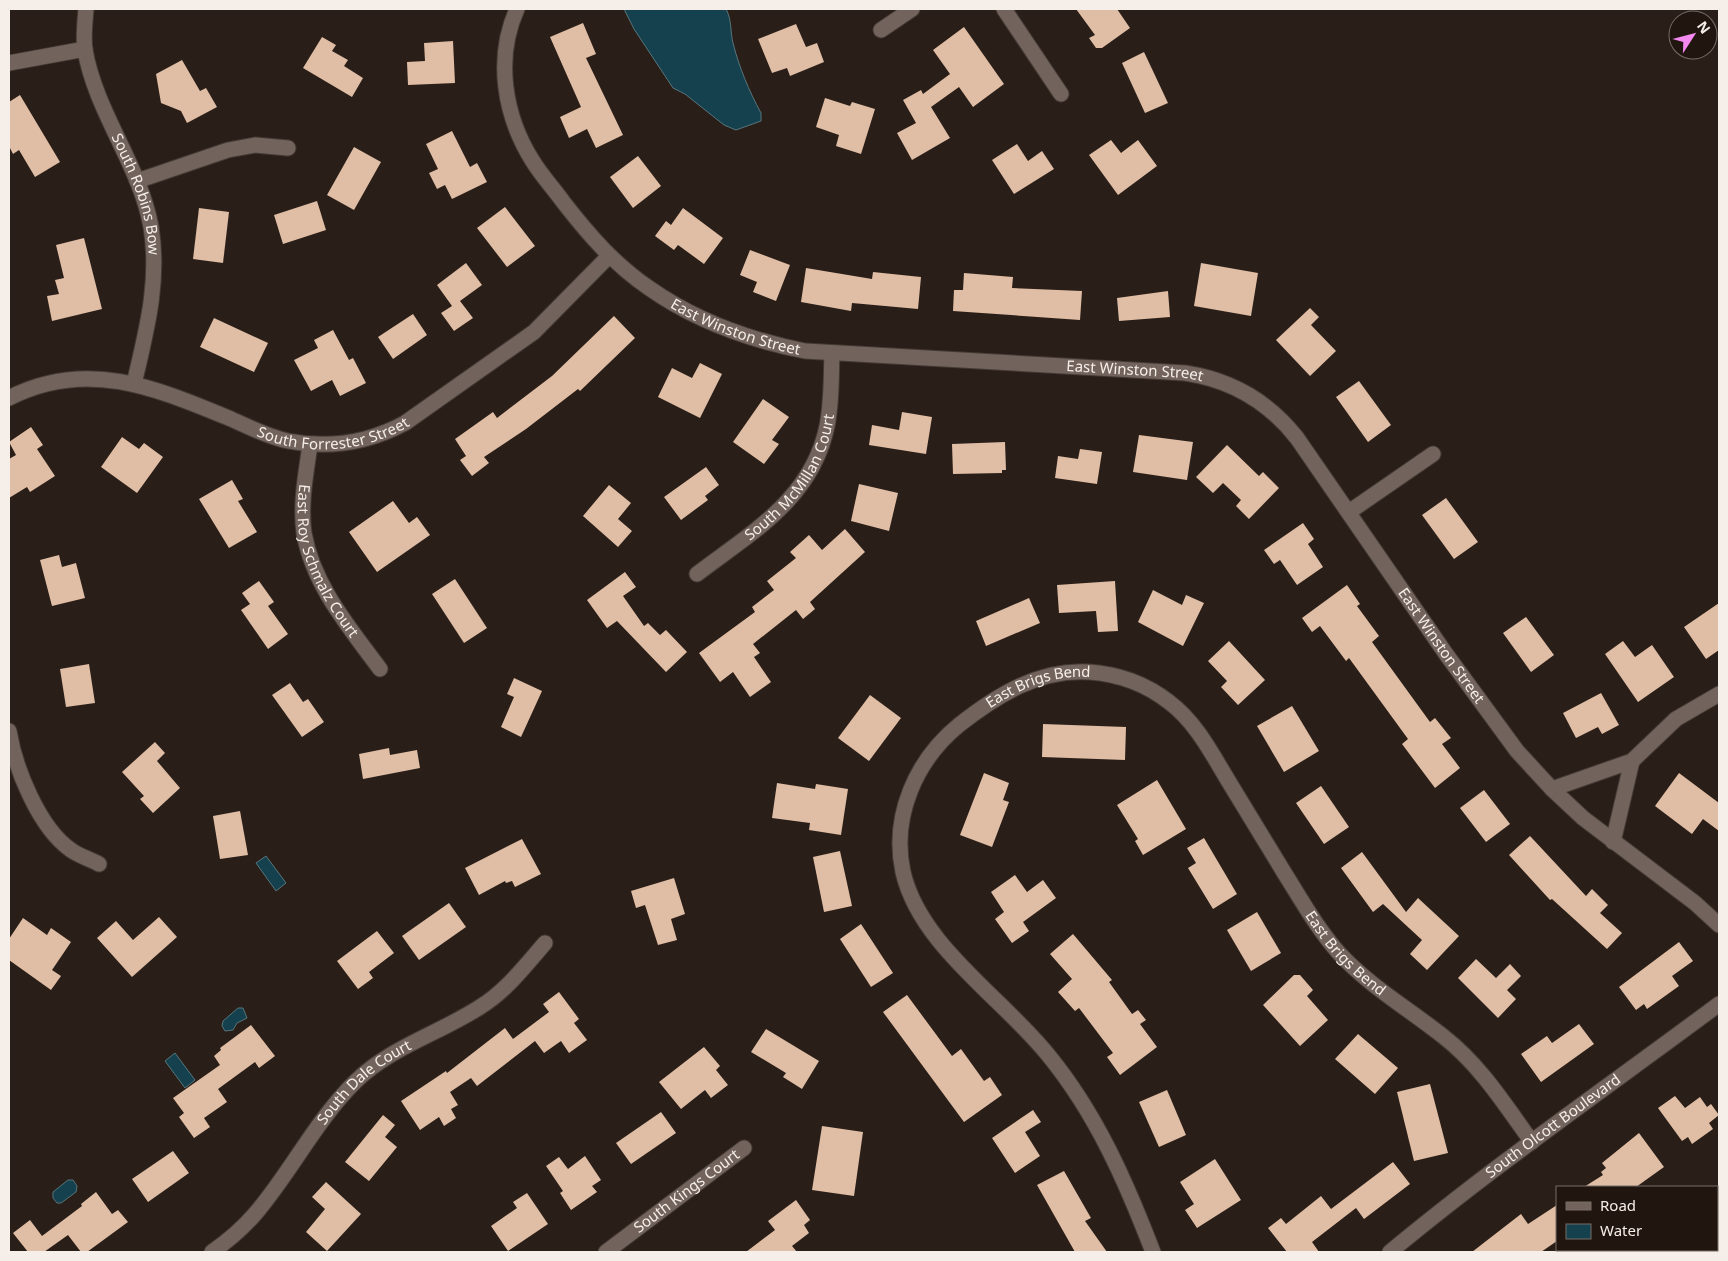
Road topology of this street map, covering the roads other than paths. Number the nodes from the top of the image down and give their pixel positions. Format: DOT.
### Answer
graph roads {
  1 [pos="86,9"];
  2 [pos="517,9"];
  3 [pos="912,9"];
  4 [pos="1004,9"];
  5 [pos="881,30"];
  6 [pos="85,49"];
  7 [pos="9,63"];
  8 [pos="1061,94"];
  9 [pos="288,148"];
  10 [pos="137,181"];
  11 [pos="609,256"];
  12 [pos="832,353"];
  13 [pos="134,384"];
  14 [pos="9,398"];
  15 [pos="310,445"];
  16 [pos="1433,454"];
  17 [pos="1348,512"];
  18 [pos="697,574"];
  19 [pos="380,669"];
  20 [pos="1719,694"];
  21 [pos="9,731"];
  22 [pos="1632,761"];
  23 [pos="1552,789"];
  24 [pos="1613,842"];
  25 [pos="99,864"];
  26 [pos="1719,925"];
  27 [pos="545,944"];
  28 [pos="1719,1004"];
  29 [pos="1532,1142"];
  30 [pos="744,1148"];
  31 [pos="212,1252"];
  32 [pos="606,1252"];
  33 [pos="1153,1252"];
  34 [pos="1390,1252"];
  1 -- 6 [label="street, South Robins Bow"];
  2 -- 11 [label="street, East Winston Street"];
  3 -- 5 [label="street"];
  4 -- 8 [label="street"];
  6 -- 7 [label="street"];
  6 -- 10 [label="street, South Robins Bow"];
  9 -- 10 [label="street"];
  10 -- 13 [label="street, South Robins Bow"];
  11 -- 12 [label="street, East Winston Street"];
  11 -- 15 [label="street, South Forrester Street"];
  12 -- 17 [label="street, East Winston Street"];
  12 -- 18 [label="street, South McMillan Court"];
  13 -- 14 [label="street, South Forrester Street"];
  13 -- 15 [label="street, South Forrester Street"];
  15 -- 19 [label="street, East Roy Schmalz Court"];
  16 -- 17 [label="street"];
  17 -- 23 [label="street, East Winston Street"];
  20 -- 22 [label="street"];
  21 -- 25 [label="street"];
  22 -- 23 [label="street"];
  22 -- 24 [label="street"];
  23 -- 24 [label="street, East Winston Street"];
  24 -- 26 [label="street, East Winston Street"];
  27 -- 31 [label="street, South Dale Court"];
  28 -- 29 [label="street, South Olcott Boulevard"];
  29 -- 33 [label="street, East Brigs Bend"];
  29 -- 34 [label="street, South Olcott Boulevard"];
  30 -- 32 [label="street, South Kings Court"];
}
